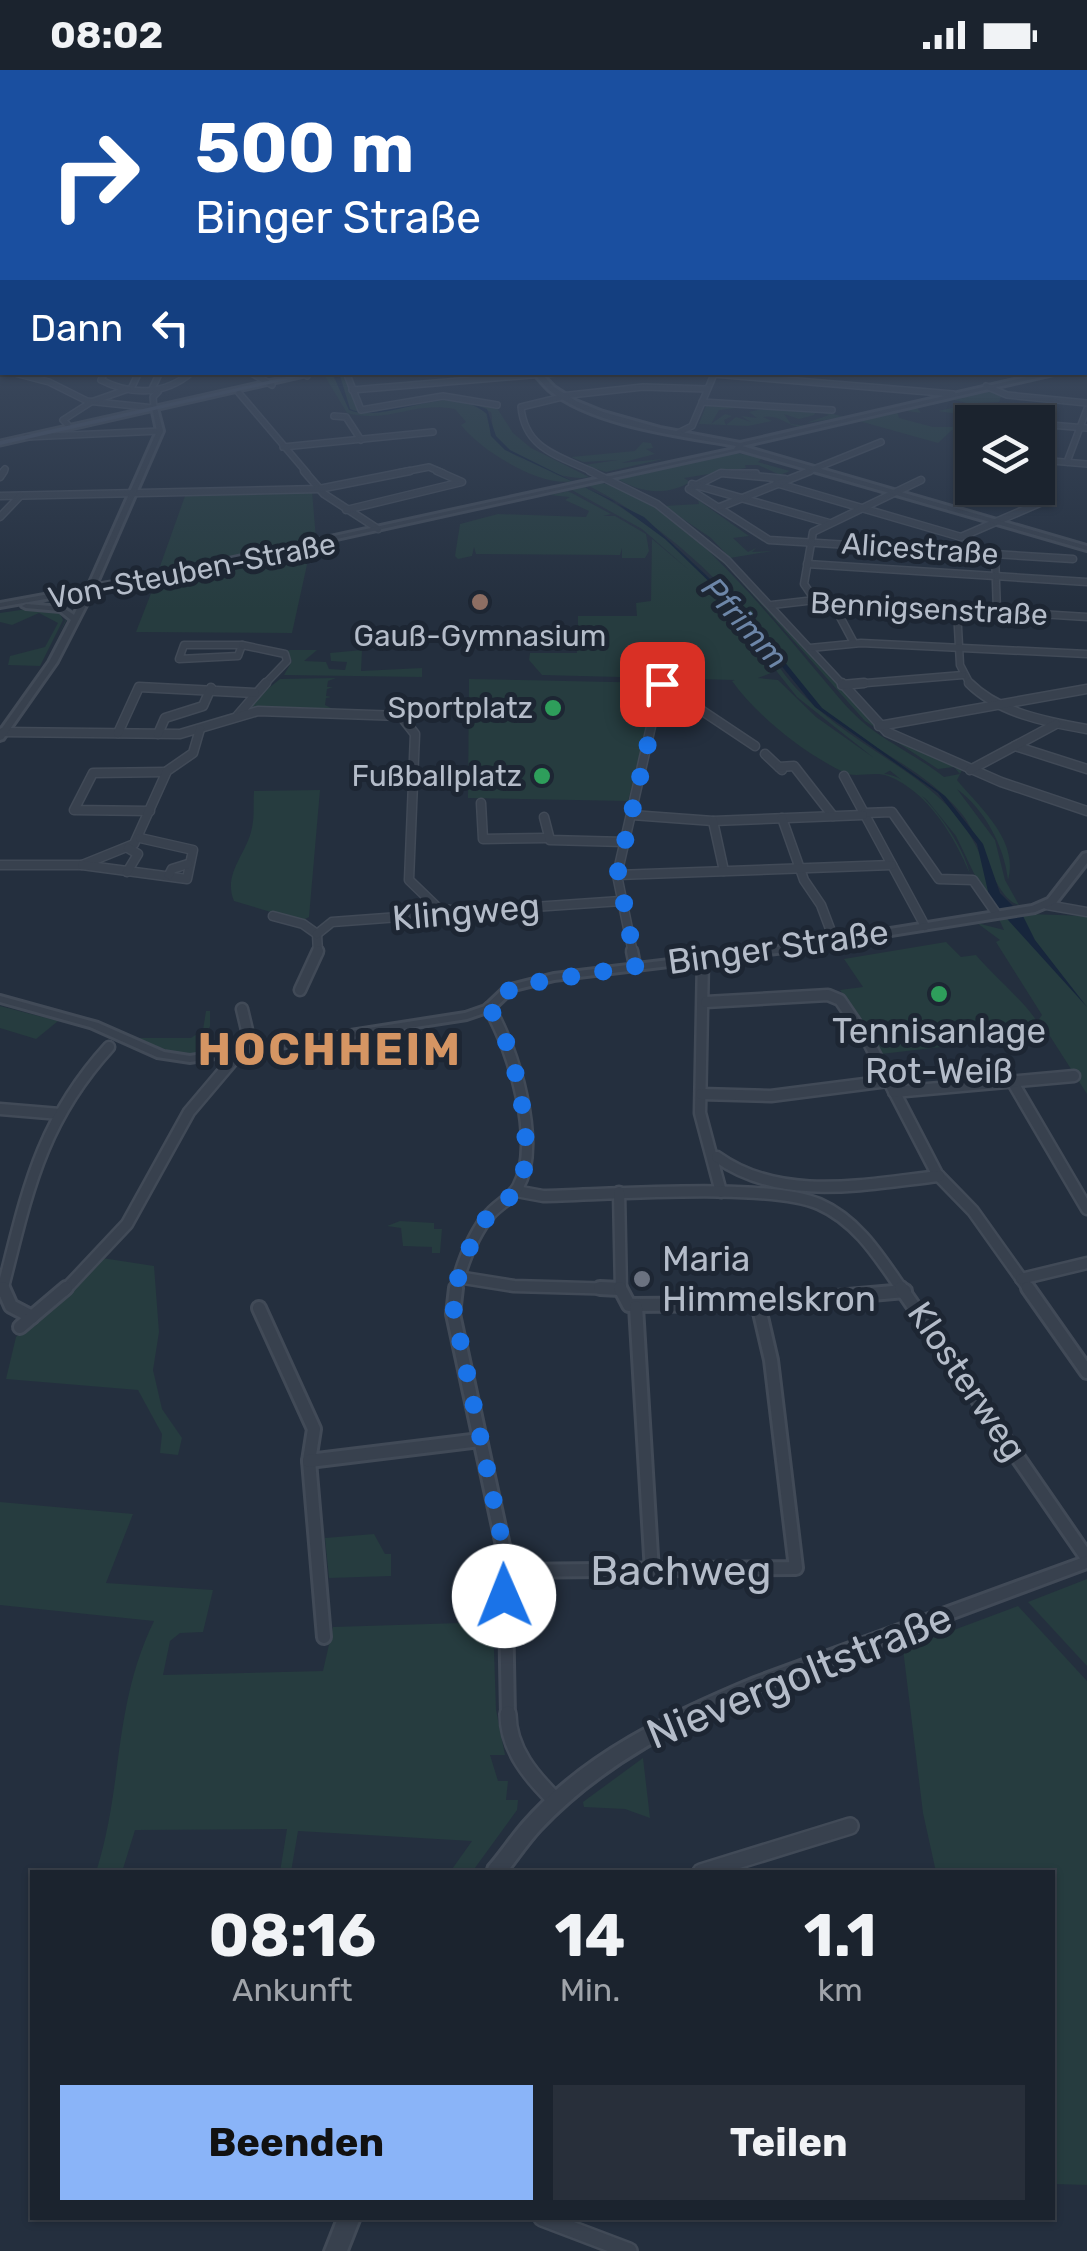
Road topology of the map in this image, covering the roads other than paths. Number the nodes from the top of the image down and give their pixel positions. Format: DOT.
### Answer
graph roads {
  1 [pos="87,405"];
  2 [pos="120,405"];
  3 [pos="154,405"];
  4 [pos="171,405"];
  5 [pos="249,405"];
  6 [pos="359,405"];
  7 [pos="389,405"];
  8 [pos="527,405"];
  9 [pos="584,405"];
  10 [pos="701,405"];
  11 [pos="747,405"];
  12 [pos="908,405"];
  13 [pos="1087,406"];
  14 [pos="154,408"];
  15 [pos="832,410"];
  16 [pos="334,416"];
  17 [pos="68,424"];
  18 [pos="1055,425"];
  19 [pos="1084,428"];
  20 [pos="160,430"];
  21 [pos="433,432"];
  22 [pos="678,433"];
  23 [pos="22,437"];
  24 [pos="361,440"];
  25 [pos="881,442"];
  26 [pos="0,443"];
  27 [pos="740,446"];
  28 [pos="283,447"];
  29 [pos="723,447"];
  30 [pos="1055,460"];
  31 [pos="1067,462"];
  32 [pos="1087,464"];
  33 [pos="812,467"];
  34 [pos="5,468"];
  35 [pos="0,477"];
  36 [pos="607,477"];
  37 [pos="785,478"];
  38 [pos="922,480"];
  39 [pos="776,483"];
  40 [pos="692,484"];
  41 [pos="319,490"];
  42 [pos="900,491"];
  43 [pos="0,496"];
  44 [pos="20,496"];
  45 [pos="132,496"];
  46 [pos="742,498"];
  47 [pos="1035,505"];
  48 [pos="720,508"];
  49 [pos="864,508"];
  50 [pos="346,510"];
  51 [pos="0,517"];
  52 [pos="1001,520"];
  53 [pos="830,524"];
  54 [pos="380,531"];
  55 [pos="960,537"];
  56 [pos="811,543"];
  57 [pos="1087,548"];
  58 [pos="922,550"];
  59 [pos="960,552"];
  60 [pos="996,554"];
  61 [pos="1072,558"];
  62 [pos="807,564"];
  63 [pos="101,568"];
  64 [pos="921,572"];
  65 [pos="998,576"];
  66 [pos="155,577"];
  67 [pos="1087,582"];
  68 [pos="88,591"];
  69 [pos="816,600"];
  70 [pos="832,602"];
  71 [pos="772,604"];
  72 [pos="3,608"];
  73 [pos="956,610"];
  74 [pos="997,612"];
  75 [pos="1087,617"];
  76 [pos="74,619"];
  77 [pos="854,643"];
  78 [pos="242,645"];
  79 [pos="810,648"];
  80 [pos="959,648"];
  81 [pos="1087,654"];
  82 [pos="963,675"];
  83 [pos="662,680"];
  84 [pos="842,685"];
  85 [pos="211,688"];
  86 [pos="1087,689"];
  87 [pos="256,693"];
  88 [pos="1001,704"];
  89 [pos="658,708"];
  90 [pos="238,715"];
  91 [pos="1057,723"];
  92 [pos="879,726"];
  93 [pos="200,729"];
  94 [pos="1087,729"];
  95 [pos="2,734"];
  96 [pos="118,734"];
  97 [pos="158,734"];
  98 [pos="754,746"];
  99 [pos="1015,746"];
  100 [pos="765,754"];
  101 [pos="1087,768"];
  102 [pos="970,770"];
  103 [pos="166,772"];
  104 [pos="844,776"];
  105 [pos="481,802"];
  106 [pos="150,811"];
  107 [pos="1087,811"];
  108 [pos="864,814"];
  109 [pos="632,815"];
  110 [pos="544,816"];
  111 [pos="833,816"];
  112 [pos="782,818"];
  113 [pos="713,821"];
  114 [pos="140,838"];
  115 [pos="546,838"];
  116 [pos="624,842"];
  117 [pos="128,848"];
  118 [pos="1087,856"];
  119 [pos="82,865"];
  120 [pos="0,866"];
  121 [pos="892,866"];
  122 [pos="800,868"];
  123 [pos="724,871"];
  124 [pos="127,872"];
  125 [pos="617,875"];
  126 [pos="621,901"];
  127 [pos="1047,905"];
  128 [pos="438,908"];
  129 [pos="1087,912"];
  130 [pos="997,913"];
  131 [pos="274,916"];
  132 [pos="925,926"];
  133 [pos="317,934"];
  134 [pos="835,942"];
  135 [pos="703,958"];
  136 [pos="636,966"];
  137 [pos="300,990"];
  138 [pos="0,999"];
  139 [pos="706,1002"];
  140 [pos="489,1008"];
  141 [pos="242,1009"];
  142 [pos="109,1046"];
  143 [pos="252,1051"];
  144 [pos="238,1054"];
  145 [pos="1074,1076"];
  146 [pos="1012,1082"];
  147 [pos="891,1086"];
  148 [pos="701,1094"];
  149 [pos="0,1109"];
  150 [pos="60,1114"];
  151 [pos="715,1155"];
  152 [pos="939,1176"];
  153 [pos="840,1186"];
  154 [pos="516,1190"];
  155 [pos="618,1192"];
  156 [pos="721,1192"];
  157 [pos="1087,1209"];
  158 [pos="837,1213"];
  159 [pos="1087,1264"];
  160 [pos="458,1277"];
  161 [pos="1021,1279"];
  162 [pos="620,1289"];
  163 [pos="905,1290"];
  164 [pos="758,1304"];
  165 [pos="636,1307"];
  166 [pos="259,1308"];
  167 [pos="32,1317"];
  168 [pos="20,1327"];
  169 [pos="1087,1372"];
  170 [pos="480,1440"];
  171 [pos="309,1461"];
  172 [pos="1087,1560"];
  173 [pos="506,1571"];
  174 [pos="652,1572"];
  175 [pos="324,1637"];
  176 [pos="556,1800"];
  177 [pos="850,1826"];
  178 [pos="498,1870"];
  179 [pos="707,1870"];
  180 [pos="347,2220"];
  181 [pos="553,2220"];
  182 [pos="579,2225"];
  183 [pos="336,2251"];
  184 [pos="630,2251"];
  1 -- 17 [label="street"];
  2 -- 14 [label="street"];
  3 -- 14 [label="street"];
  4 -- 14 [label="main road"];
  5 -- 28 [label="street"];
  6 -- 7 [label="street"];
  8 -- 36 [label="street"];
  9 -- 22 [label="street"];
  10 -- 22 [label="street"];
  11 -- 15 [label="street"];
  12 -- 27 [label="street"];
  13 -- 19 [label="street"];
  14 -- 17 [label="main road"];
  14 -- 20 [label="street"];
  16 -- 24 [label="street"];
  17 -- 23 [label="main road"];
  18 -- 19 [label="street"];
  19 -- 31 [label="street"];
  20 -- 23 [label="street"];
  20 -- 45 [label="street"];
  21 -- 24 [label="street"];
  22 -- 29 [label="street"];
  23 -- 26 [label="main road"];
  24 -- 28 [label="street"];
  25 -- 33 [label="street"];
  27 -- 29 [label="street"];
  27 -- 33 [label="street"];
  28 -- 41 [label="street"];
  29 -- 36 [label="street, Von-Steuben-Straße"];
  30 -- 31 [label="street"];
  31 -- 32 [label="street"];
  33 -- 37 [label="street"];
  33 -- 42 [label="street"];
  34 -- 35 [label="street"];
  36 -- 54 [label="street, Von-Steuben-Straße"];
  36 -- 71 [label="street"];
  37 -- 39 [label="street"];
  37 -- 40 [label="street"];
  38 -- 42 [label="street"];
  39 -- 46 [label="street"];
  39 -- 49 [label="street"];
  40 -- 46 [label="street"];
  40 -- 48 [label="street"];
  41 -- 45 [label="street"];
  41 -- 50 [label="street"];
  41 -- 50 [label="street"];
  42 -- 49 [label="street"];
  42 -- 52 [label="street"];
  43 -- 44 [label="street"];
  44 -- 45 [label="street"];
  44 -- 51 [label="street"];
  45 -- 63 [label="street"];
  46 -- 48 [label="street"];
  46 -- 53 [label="street"];
  47 -- 52 [label="street"];
  48 -- 56 [label="street, Alicestraße"];
  49 -- 53 [label="street"];
  49 -- 55 [label="street"];
  50 -- 54 [label="street"];
  52 -- 55 [label="street"];
  52 -- 57 [label="street"];
  53 -- 56 [label="street"];
  54 -- 66 [label="street, Von-Steuben-Straße"];
  54 -- 68 [label="street, Von-Steuben-Straße"];
  55 -- 59 [label="street"];
  56 -- 58 [label="street, Alicestraße"];
  56 -- 62 [label="street"];
  58 -- 59 [label="street, Alicestraße"];
  58 -- 64 [label="street"];
  59 -- 60 [label="street, Alicestraße"];
  60 -- 61 [label="street, Alicestraße"];
  60 -- 65 [label="street"];
  62 -- 64 [label="street"];
  62 -- 69 [label="street"];
  63 -- 66 [label="street"];
  63 -- 68 [label="street"];
  64 -- 65 [label="street"];
  65 -- 67 [label="street"];
  65 -- 74 [label="street"];
  66 -- 68 [label="street, Von-Steuben-Straße"];
  68 -- 72 [label="street, Von-Steuben-Straße"];
  68 -- 76 [label="street"];
  69 -- 70 [label="street, Bennigsenstraße"];
  69 -- 71 [label="street, Bennigsenstraße"];
  70 -- 73 [label="street, Bennigsenstraße"];
  70 -- 77 [label="street"];
  71 -- 79 [label="street"];
  72 -- 76 [label="street"];
  73 -- 74 [label="street, Bennigsenstraße"];
  73 -- 80 [label="street"];
  74 -- 75 [label="street, Bennigsenstraße"];
  76 -- 95 [label="street"];
  77 -- 79 [label="street"];
  77 -- 80 [label="street"];
  78 -- 78 [label="street"];
  78 -- 87 [label="street"];
  79 -- 84 [label="street"];
  80 -- 81 [label="street"];
  80 -- 82 [label="street"];
  82 -- 84 [label="street"];
  82 -- 88 [label="street"];
  83 -- 89 [label="street"];
  84 -- 92 [label="street"];
  85 -- 87 [label="street"];
  85 -- 96 [label="street"];
  85 -- 97 [label="street"];
  86 -- 88 [label="street"];
  87 -- 90 [label="street"];
  88 -- 91 [label="street"];
  88 -- 92 [label="street"];
  89 -- 98 [label="street"];
  89 -- 109 [label="street"];
  90 -- 93 [label="street"];
  90 -- 128 [label="street"];
  91 -- 94 [label="street"];
  91 -- 99 [label="street"];
  92 -- 102 [label="street"];
  93 -- 97 [label="street"];
  93 -- 103 [label="street"];
  95 -- 96 [label="street"];
  96 -- 97 [label="street"];
  99 -- 101 [label="street"];
  99 -- 102 [label="street"];
  100 -- 111 [label="street"];
  102 -- 107 [label="street"];
  103 -- 106 [label="street"];
  103 -- 106 [label="street"];
  104 -- 108 [label="street"];
  105 -- 115 [label="street"];
  106 -- 114 [label="street"];
  108 -- 111 [label="street"];
  108 -- 121 [label="street"];
  108 -- 130 [label="street"];
  109 -- 113 [label="street"];
  109 -- 116 [label="street"];
  110 -- 115 [label="street"];
  111 -- 112 [label="street"];
  112 -- 113 [label="street"];
  112 -- 122 [label="street"];
  113 -- 123 [label="street"];
  114 -- 117 [label="street"];
  114 -- 124 [label="street"];
  115 -- 116 [label="street"];
  116 -- 125 [label="street"];
  117 -- 119 [label="street"];
  117 -- 124 [label="street"];
  118 -- 127 [label="street"];
  119 -- 120 [label="street"];
  119 -- 124 [label="street"];
  121 -- 122 [label="street"];
  121 -- 132 [label="street"];
  122 -- 123 [label="street"];
  122 -- 134 [label="street"];
  123 -- 125 [label="street"];
  125 -- 126 [label="street"];
  126 -- 128 [label="street, Klingweg"];
  126 -- 136 [label="street"];
  127 -- 129 [label="street"];
  127 -- 130 [label="street, Binger Straße"];
  128 -- 133 [label="street, Klingweg"];
  130 -- 132 [label="street, Binger Straße"];
  131 -- 133 [label="street"];
  132 -- 134 [label="street, Binger Straße"];
  133 -- 137 [label="street"];
  134 -- 135 [label="street, Binger Straße"];
  135 -- 136 [label="street, Binger Straße"];
  135 -- 139 [label="street"];
  136 -- 140 [label="street, Binger Straße"];
  138 -- 144 [label="street, Binger Straße"];
  139 -- 147 [label="street"];
  139 -- 148 [label="street"];
  140 -- 143 [label="street, Binger Straße"];
  140 -- 154 [label="street"];
  141 -- 143 [label="street"];
  142 -- 150 [label="street"];
  143 -- 144 [label="street, Binger Straße"];
  144 -- 167 [label="street"];
  145 -- 146 [label="street"];
  146 -- 147 [label="street"];
  146 -- 157 [label="street"];
  147 -- 148 [label="street"];
  147 -- 152 [label="street"];
  148 -- 151 [label="street"];
  149 -- 150 [label="street"];
  150 -- 167 [label="street"];
  151 -- 153 [label="street"];
  151 -- 156 [label="street"];
  152 -- 153 [label="street"];
  152 -- 161 [label="street"];
  153 -- 158 [label="street"];
  154 -- 155 [label="street, Klosterweg"];
  154 -- 160 [label="street"];
  155 -- 156 [label="street, Klosterweg"];
  155 -- 162 [label="street"];
  156 -- 158 [label="street, Klosterweg"];
  158 -- 163 [label="street, Klosterweg"];
  159 -- 161 [label="street"];
  160 -- 162 [label="street"];
  160 -- 170 [label="street"];
  161 -- 169 [label="street"];
  162 -- 165 [label="street"];
  163 -- 164 [label="street"];
  163 -- 172 [label="street, Klosterweg"];
  164 -- 165 [label="street"];
  164 -- 174 [label="street, Bachweg"];
  165 -- 174 [label="street"];
  166 -- 171 [label="street"];
  167 -- 168 [label="street"];
  170 -- 171 [label="street"];
  170 -- 173 [label="street"];
  171 -- 175 [label="street"];
  172 -- 176 [label="street, Nievergoltstraße"];
  173 -- 174 [label="street, Bachweg"];
  173 -- 176 [label="street"];
  176 -- 178 [label="street, Nievergoltstraße"];
  177 -- 179 [label="street"];
  180 -- 183 [label="street"];
  181 -- 182 [label="street"];
  182 -- 184 [label="street"];
}
